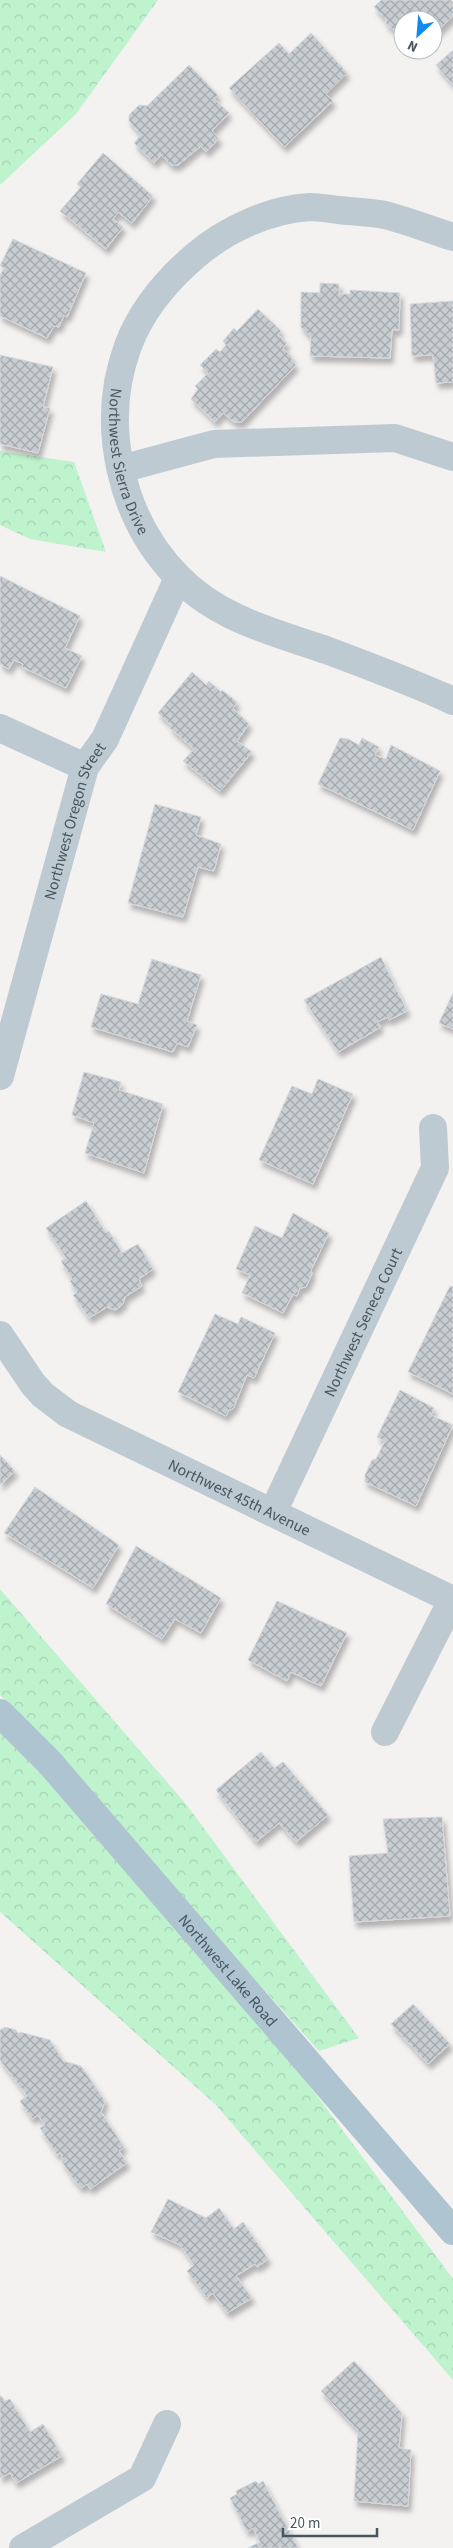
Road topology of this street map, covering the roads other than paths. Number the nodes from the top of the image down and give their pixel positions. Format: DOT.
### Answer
graph roads {
  1 [pos="453,237"];
  2 [pos="453,457"];
  3 [pos="121,469"];
  4 [pos="178,578"];
  5 [pos="453,701"];
  6 [pos="0,728"];
  7 [pos="85,767"];
  8 [pos="0,1076"];
  9 [pos="434,1128"];
  10 [pos="0,1335"];
  11 [pos="273,1512"];
  12 [pos="453,1600"];
  13 [pos="0,1713"];
  14 [pos="385,1732"];
  15 [pos="453,2231"];
  16 [pos="167,2424"];
  17 [pos="23,2548"];
  1 -- 3 [label="street, Northwest Sierra Drive"];
  2 -- 3 [label="street"];
  3 -- 4 [label="street, Northwest Sierra Drive"];
  4 -- 5 [label="street, Northwest Sierra Drive"];
  4 -- 7 [label="street, Northwest Oregon Street"];
  6 -- 7 [label="street"];
  7 -- 8 [label="street, Northwest Oregon Street"];
  9 -- 11 [label="street, Northwest Seneca Court"];
  10 -- 11 [label="street, Northwest 45th Avenue"];
  11 -- 12 [label="street, Northwest 45th Avenue"];
  12 -- 14 [label="street"];
  13 -- 15 [label="main road, Northwest Lake Road"];
  16 -- 17 [label="street"];
}
